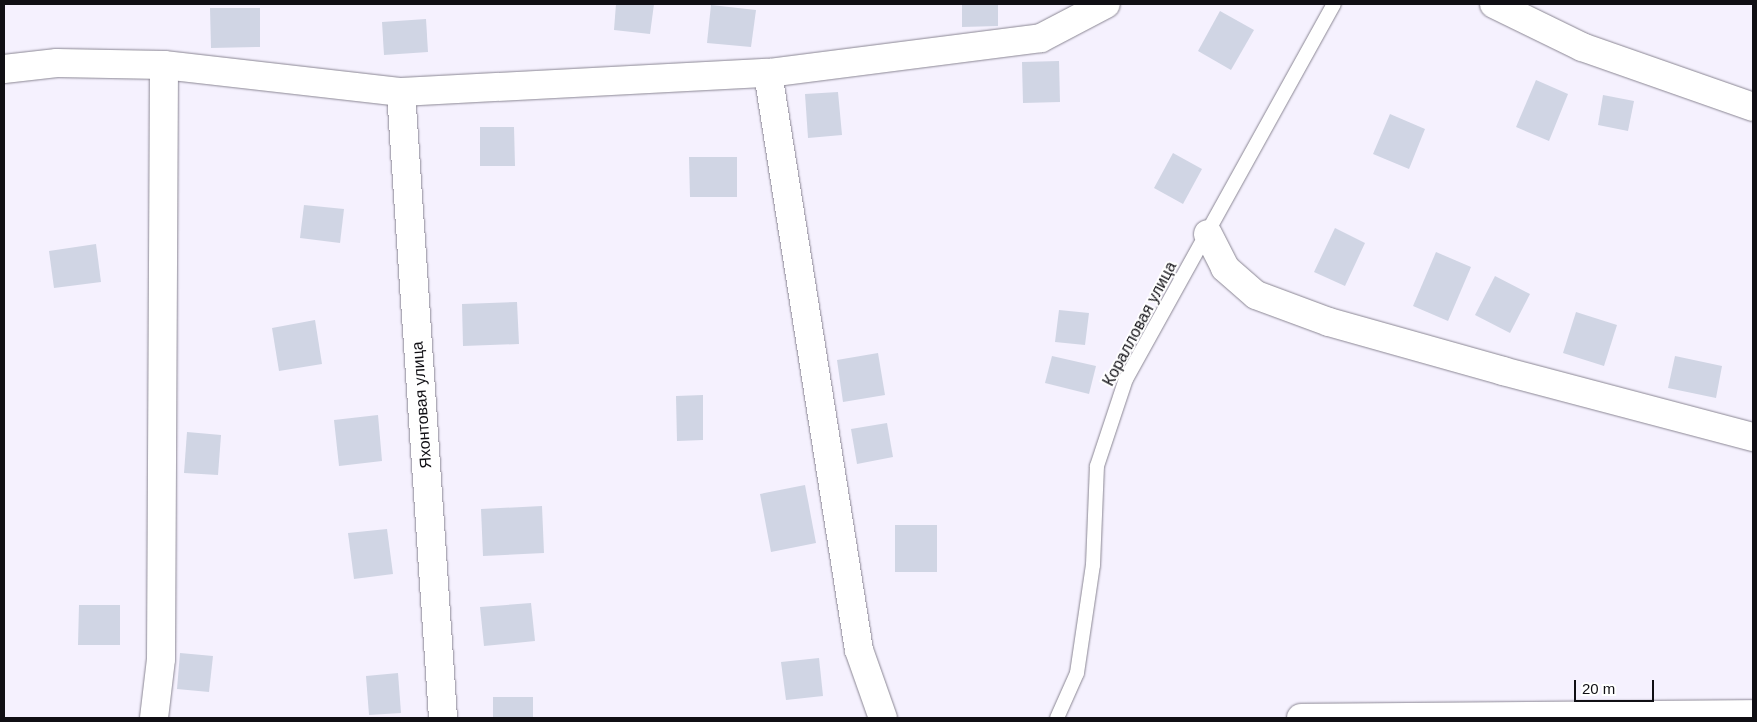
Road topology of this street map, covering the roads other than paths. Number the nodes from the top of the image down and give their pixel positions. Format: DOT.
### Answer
graph roads {
  1 [pos="1106,4"];
  2 [pos="1334,4"];
  3 [pos="1494,4"];
  4 [pos="164,65"];
  5 [pos="4,69"];
  6 [pos="768,73"];
  7 [pos="401,92"];
  8 [pos="1753,107"];
  9 [pos="1208,234"];
  10 [pos="1753,437"];
  11 [pos="1746,709"];
  12 [pos="154,718"];
  13 [pos="442,718"];
  14 [pos="883,718"];
  15 [pos="1057,718"];
  16 [pos="1301,718"];
  1 -- 6 [label="street"];
  2 -- 9 [label="lane, Коралловая улица"];
  3 -- 8 [label="street"];
  4 -- 5 [label="street"];
  4 -- 7 [label="street"];
  4 -- 12 [label="street"];
  6 -- 7 [label="street"];
  6 -- 14 [label="street"];
  7 -- 13 [label="street, Яхонтовая улица"];
  9 -- 10 [label="street"];
  9 -- 15 [label="lane, Коралловая улица"];
  11 -- 16 [label="street"];
}
